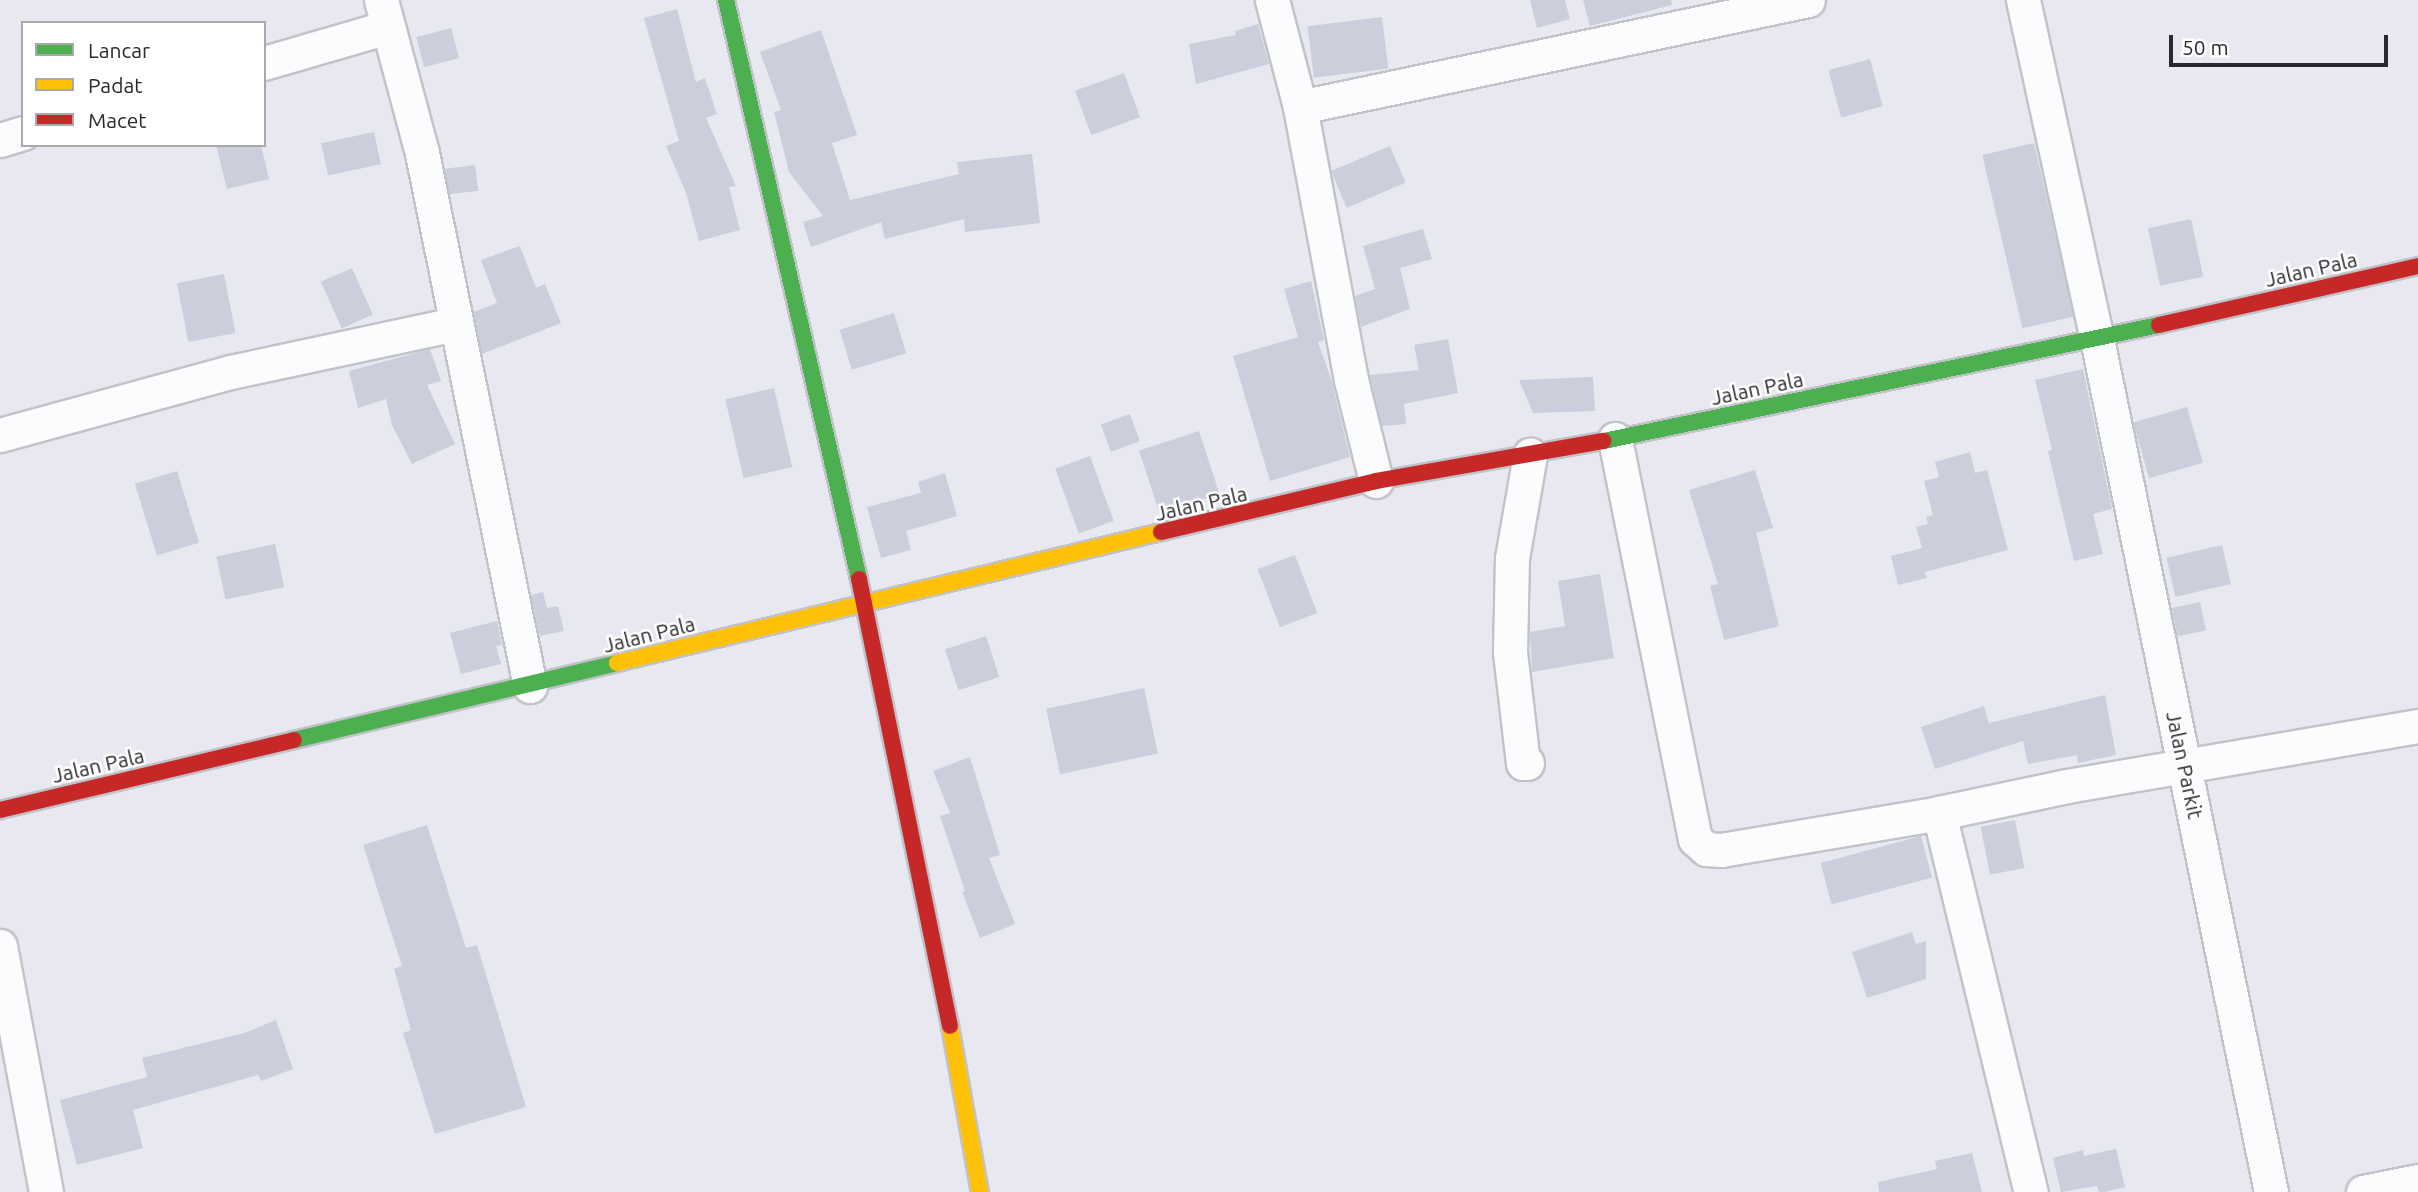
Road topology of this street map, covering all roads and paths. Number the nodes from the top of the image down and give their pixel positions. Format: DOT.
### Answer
graph roads {
  1 [pos="726,0"];
  2 [pos="1272,0"];
  3 [pos="1808,0"];
  4 [pos="2023,0"];
  5 [pos="1762,5"];
  6 [pos="384,14"];
  7 [pos="266,62"];
  8 [pos="1300,107"];
  9 [pos="21,134"];
  10 [pos="0,140"];
  11 [pos="2418,266"];
  12 [pos="454,324"];
  13 [pos="2097,339"];
  14 [pos="0,435"];
  15 [pos="1615,439"];
  16 [pos="1530,455"];
  17 [pos="1376,481"];
  18 [pos="865,603"];
  19 [pos="530,685"];
  20 [pos="2418,726"];
  21 [pos="1528,763"];
  22 [pos="2185,766"];
  23 [pos="0,810"];
  24 [pos="1939,813"];
  25 [pos="0,946"];
  26 [pos="2418,1181"];
  27 [pos="46,1192"];
  28 [pos="980,1192"];
  29 [pos="2031,1192"];
  30 [pos="2271,1192"];
  31 [pos="2363,1192"];
  1 -- 18 [label="street"];
  2 -- 8 [label="street"];
  3 -- 5 [label="street"];
  4 -- 13 [label="street, Jalan Parkit"];
  5 -- 8 [label="street"];
  6 -- 7 [label="street"];
  6 -- 12 [label="street"];
  8 -- 17 [label="street"];
  9 -- 10 [label="street"];
  11 -- 13 [label="street, Jalan Pala"];
  12 -- 14 [label="street"];
  12 -- 19 [label="street"];
  13 -- 15 [label="street, Jalan Pala"];
  13 -- 22 [label="street, Jalan Parkit"];
  15 -- 16 [label="street, Jalan Pala"];
  15 -- 24 [label="street"];
  16 -- 17 [label="street, Jalan Pala"];
  16 -- 21 [label="street"];
  17 -- 18 [label="street, Jalan Pala"];
  18 -- 19 [label="street, Jalan Pala"];
  18 -- 28 [label="street"];
  19 -- 23 [label="street, Jalan Pala"];
  20 -- 22 [label="street"];
  22 -- 24 [label="street"];
  22 -- 30 [label="street, Jalan Parkit"];
  24 -- 29 [label="street"];
  25 -- 27 [label="street"];
  26 -- 31 [label="street"];
}
